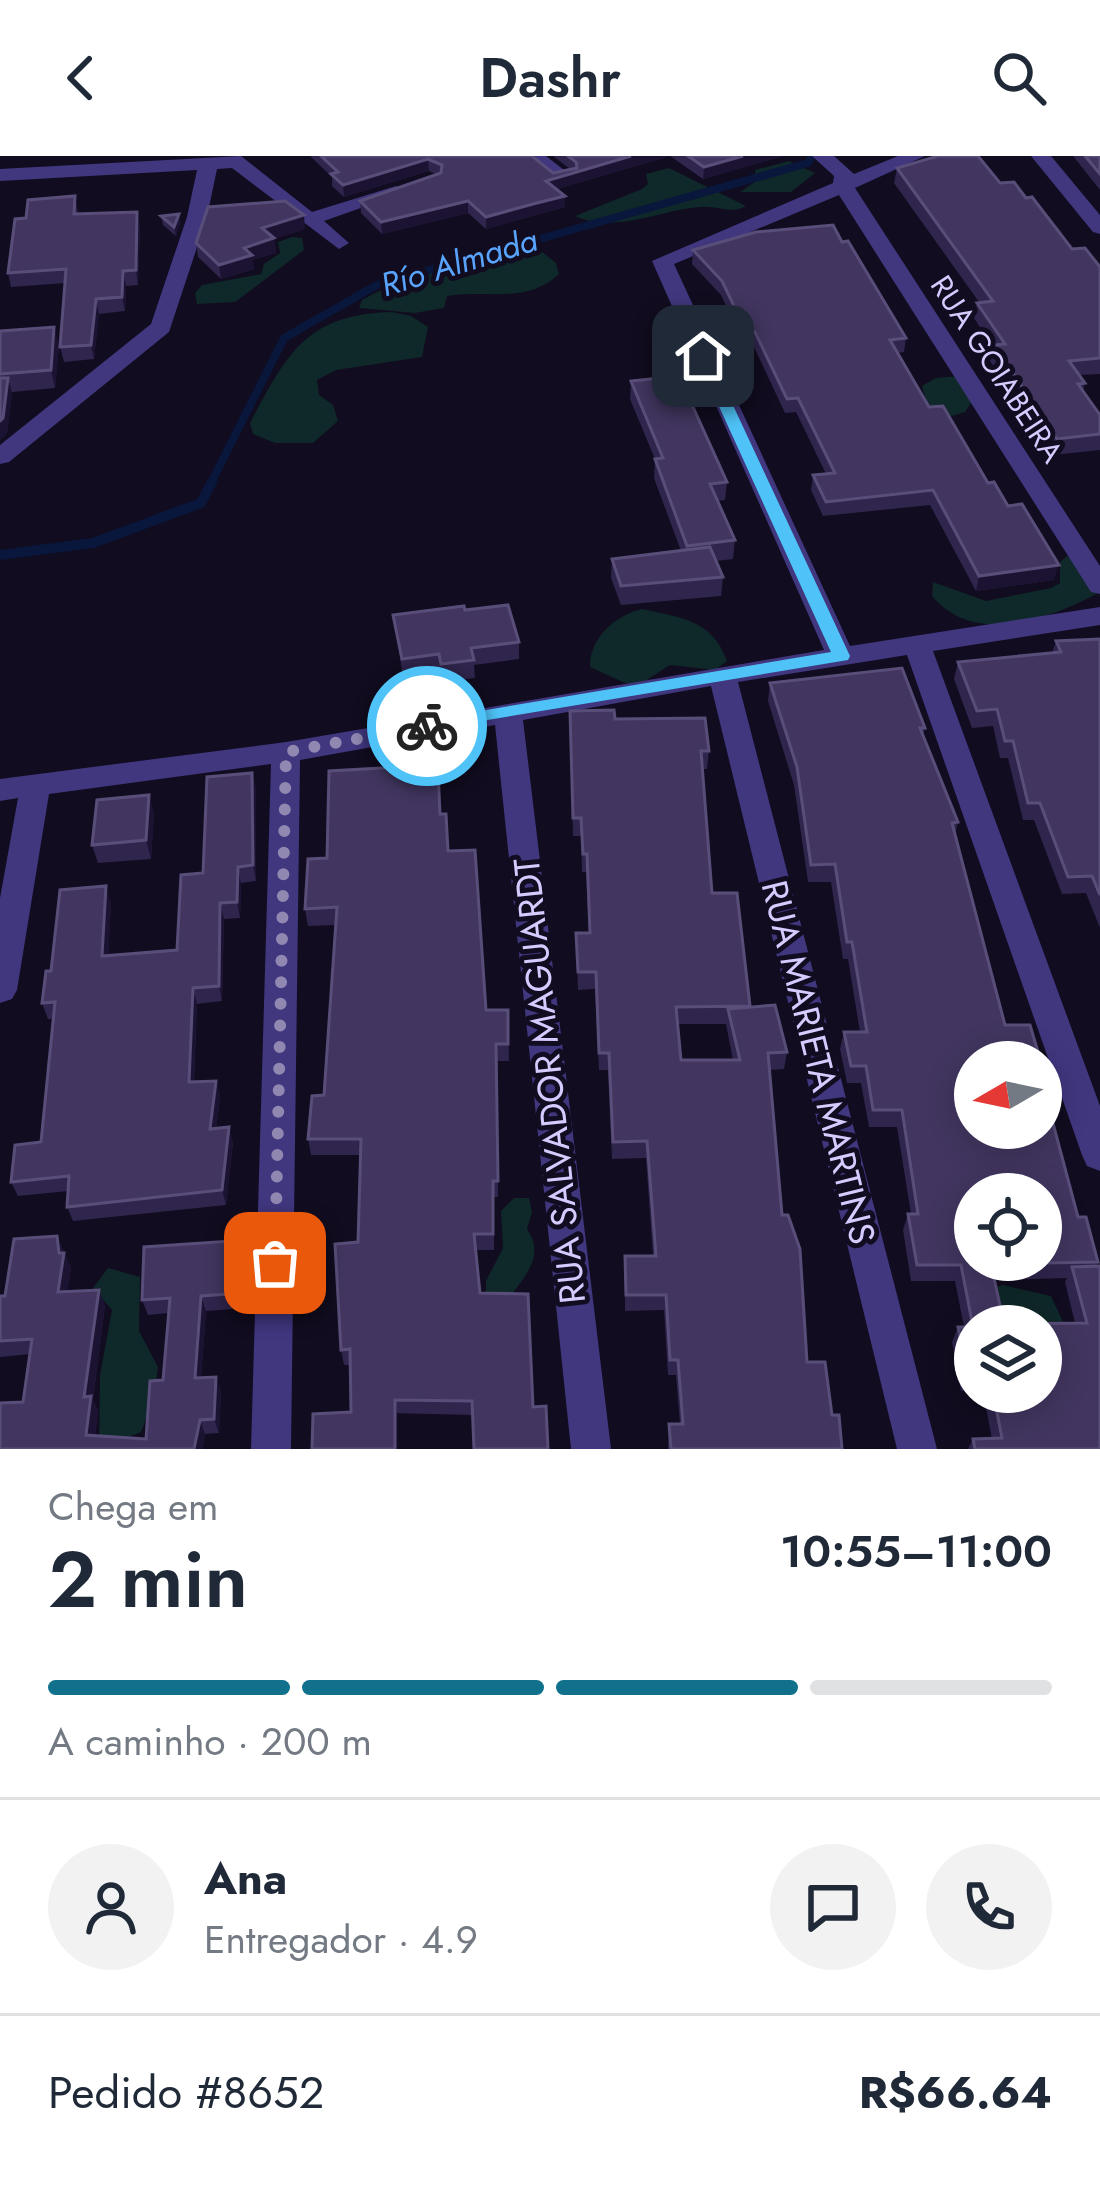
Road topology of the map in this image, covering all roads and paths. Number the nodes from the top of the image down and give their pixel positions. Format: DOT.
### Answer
graph roads {
  1 [pos="533,156"];
  2 [pos="822,156"];
  3 [pos="915,156"];
  4 [pos="1041,156"];
  5 [pos="225,161"];
  6 [pos="0,176"];
  7 [pos="563,177"];
  8 [pos="843,184"];
  9 [pos="410,188"];
  10 [pos="310,219"];
  11 [pos="1100,228"];
  12 [pos="339,243"];
  13 [pos="0,457"];
  14 [pos="1100,586"];
  15 [pos="1100,616"];
  16 [pos="916,645"];
  17 [pos="842,656"];
  18 [pos="722,675"];
  19 [pos="508,712"];
  20 [pos="286,752"];
  21 [pos="35,786"];
  22 [pos="0,790"];
  23 [pos="0,991"];
  24 [pos="1100,1155"];
  25 [pos="271,1449"];
  26 [pos="591,1449"];
  27 [pos="917,1449"];
  1 -- 7 [label="street"];
  2 -- 8 [label="street, RUA GOIABEIRA"];
  3 -- 8 [label="street"];
  4 -- 11 [label="street"];
  5 -- 6 [label="street"];
  5 -- 10 [label="street"];
  5 -- 13 [label="street"];
  8 -- 14 [label="street, RUA GOIABEIRA"];
  8 -- 17 [label="street"];
  9 -- 10 [label="street"];
  10 -- 12 [label="street"];
  15 -- 16 [label="street"];
  16 -- 17 [label="street"];
  16 -- 24 [label="street"];
  17 -- 18 [label="street"];
  18 -- 19 [label="street"];
  18 -- 27 [label="street, RUA MARIETA MARTINS"];
  19 -- 20 [label="street"];
  19 -- 26 [label="street, RUA SALVADOR MAGUARDT"];
  20 -- 21 [label="street"];
  20 -- 25 [label="street"];
  21 -- 22 [label="street"];
  21 -- 23 [label="street"];
}
